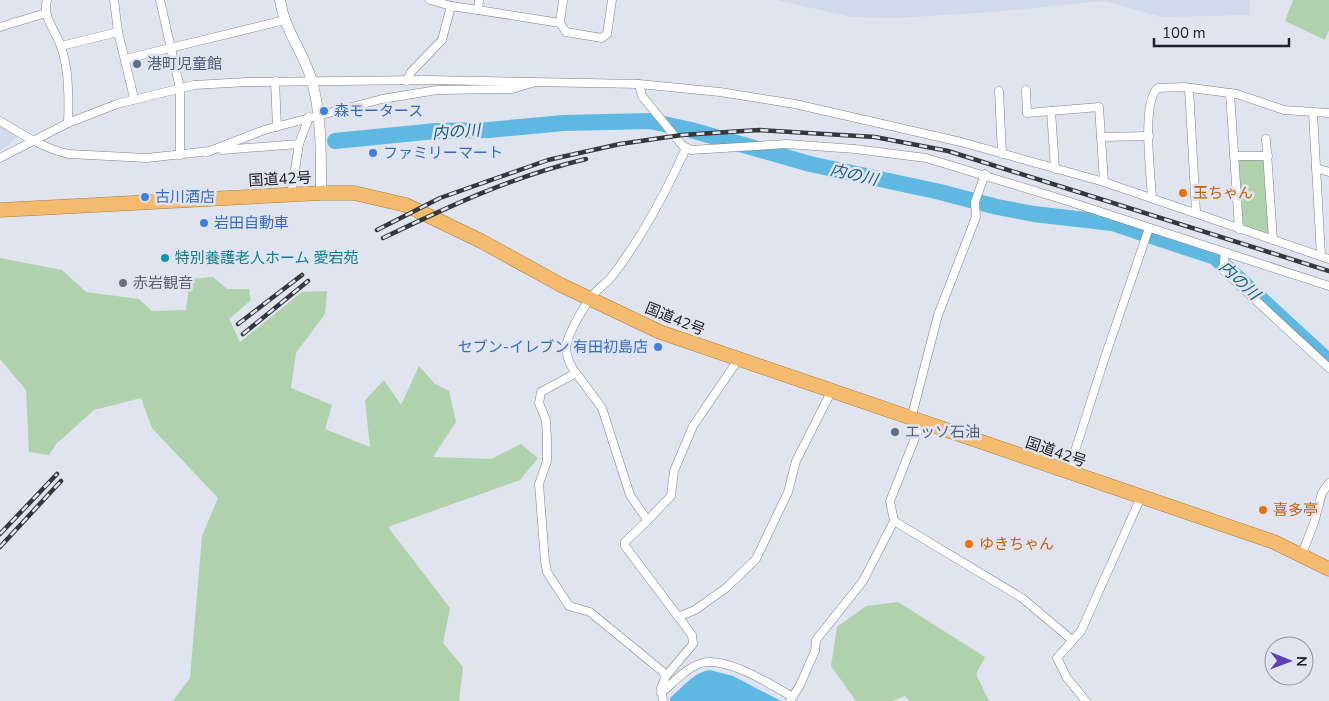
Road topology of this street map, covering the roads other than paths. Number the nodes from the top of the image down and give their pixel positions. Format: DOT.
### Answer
graph roads {
  1 [pos="47,0"];
  2 [pos="114,0"];
  3 [pos="160,0"];
  4 [pos="280,0"];
  5 [pos="430,0"];
  6 [pos="479,0"];
  7 [pos="563,0"];
  8 [pos="612,0"];
  9 [pos="451,6"];
  10 [pos="478,10"];
  11 [pos="46,13"];
  12 [pos="285,20"];
  13 [pos="560,23"];
  14 [pos="0,27"];
  15 [pos="118,32"];
  16 [pos="61,46"];
  17 [pos="171,48"];
  18 [pos="125,59"];
  19 [pos="275,81"];
  20 [pos="407,81"];
  21 [pos="538,81"];
  22 [pos="312,82"];
  23 [pos="638,84"];
  24 [pos="180,88"];
  25 [pos="1189,88"];
  26 [pos="1026,90"];
  27 [pos="999,91"];
  28 [pos="1230,93"];
  29 [pos="134,98"];
  30 [pos="1052,111"];
  31 [pos="1313,113"];
  32 [pos="1329,114"];
  33 [pos="313,116"];
  34 [pos="0,121"];
  35 [pos="68,123"];
  36 [pos="277,127"];
  37 [pos="1149,136"];
  38 [pos="1101,137"];
  39 [pos="1266,139"];
  40 [pos="34,140"];
  41 [pos="300,144"];
  42 [pos="686,148"];
  43 [pos="206,152"];
  44 [pos="1002,154"];
  45 [pos="180,155"];
  46 [pos="1234,156"];
  47 [pos="1268,156"];
  48 [pos="0,158"];
  49 [pos="1316,168"];
  50 [pos="1055,169"];
  51 [pos="1329,172"];
  52 [pos="984,174"];
  53 [pos="1104,182"];
  54 [pos="321,193"];
  55 [pos="291,195"];
  56 [pos="1152,198"];
  57 [pos="0,210"];
  58 [pos="1196,212"];
  59 [pos="1149,228"];
  60 [pos="1239,229"];
  61 [pos="1273,240"];
  62 [pos="1226,253"];
  63 [pos="1325,258"];
  64 [pos="1329,286"];
  65 [pos="590,299"];
  66 [pos="738,360"];
  67 [pos="1329,368"];
  68 [pos="576,374"];
  69 [pos="831,392"];
  70 [pos="916,421"];
  71 [pos="1068,474"];
  72 [pos="1329,483"];
  73 [pos="1142,497"];
  74 [pos="894,521"];
  75 [pos="646,522"];
  76 [pos="1302,554"];
  77 [pos="1329,568"];
  78 [pos="678,617"];
  79 [pos="1072,640"];
  80 [pos="666,676"];
  81 [pos="662,697"];
  82 [pos="791,698"];
  83 [pos="1086,701"];
  1 -- 11 [label="street"];
  2 -- 15 [label="street"];
  3 -- 17 [label="street"];
  4 -- 12 [label="street"];
  5 -- 9 [label="street"];
  6 -- 10 [label="street"];
  7 -- 13 [label="street"];
  8 -- 13 [label="street"];
  9 -- 10 [label="street"];
  9 -- 20 [label="street"];
  10 -- 13 [label="street"];
  11 -- 14 [label="street"];
  11 -- 16 [label="street"];
  12 -- 17 [label="street"];
  12 -- 22 [label="street"];
  15 -- 16 [label="street"];
  15 -- 18 [label="street"];
  16 -- 35 [label="street"];
  17 -- 18 [label="street"];
  17 -- 24 [label="street"];
  18 -- 29 [label="street"];
  19 -- 22 [label="street"];
  19 -- 24 [label="street"];
  19 -- 36 [label="street"];
  20 -- 21 [label="street"];
  20 -- 22 [label="street"];
  21 -- 23 [label="street"];
  21 -- 33 [label="street"];
  22 -- 33 [label="street"];
  23 -- 42 [label="street"];
  23 -- 44 [label="street"];
  24 -- 29 [label="street"];
  24 -- 45 [label="street"];
  25 -- 28 [label="street"];
  25 -- 37 [label="street"];
  25 -- 58 [label="street"];
  26 -- 30 [label="street"];
  27 -- 44 [label="street"];
  28 -- 31 [label="street"];
  28 -- 46 [label="street"];
  29 -- 35 [label="street"];
  30 -- 38 [label="street"];
  30 -- 50 [label="street"];
  31 -- 32 [label="street"];
  31 -- 49 [label="street"];
  33 -- 36 [label="street"];
  33 -- 41 [label="street"];
  33 -- 54 [label="street"];
  34 -- 40 [label="street"];
  35 -- 40 [label="street"];
  36 -- 43 [label="street"];
  37 -- 38 [label="street"];
  37 -- 56 [label="street"];
  38 -- 53 [label="street"];
  39 -- 47 [label="street"];
  40 -- 45 [label="street"];
  40 -- 48 [label="street"];
  41 -- 43 [label="street"];
  41 -- 55 [label="street"];
  42 -- 52 [label="street"];
  42 -- 65 [label="street"];
  43 -- 45 [label="street"];
  44 -- 50 [label="street"];
  46 -- 47 [label="street"];
  46 -- 60 [label="street"];
  47 -- 61 [label="street"];
  49 -- 51 [label="street"];
  49 -- 63 [label="street"];
  50 -- 53 [label="street"];
  52 -- 59 [label="street"];
  52 -- 70 [label="street"];
  53 -- 56 [label="street"];
  54 -- 55 [label="highway, 国道42号"];
  54 -- 65 [label="highway, 国道42号"];
  55 -- 57 [label="highway, 国道42号"];
  56 -- 58 [label="street"];
  58 -- 60 [label="street"];
  59 -- 62 [label="street"];
  59 -- 71 [label="street"];
  60 -- 61 [label="street"];
  61 -- 63 [label="street"];
  62 -- 64 [label="street"];
  62 -- 67 [label="street"];
  65 -- 66 [label="highway, 国道42号"];
  65 -- 68 [label="street"];
  66 -- 69 [label="highway, 国道42号"];
  66 -- 75 [label="street"];
  68 -- 75 [label="street"];
  68 -- 80 [label="street"];
  69 -- 70 [label="highway, 国道42号"];
  69 -- 78 [label="street"];
  70 -- 71 [label="highway, 国道42号"];
  70 -- 74 [label="street"];
  71 -- 73 [label="highway, 国道42号"];
  72 -- 76 [label="street"];
  73 -- 76 [label="highway, 国道42号"];
  73 -- 79 [label="street"];
  74 -- 79 [label="street"];
  74 -- 82 [label="street"];
  75 -- 78 [label="street"];
  76 -- 77 [label="highway, 国道42号"];
  78 -- 80 [label="street"];
  79 -- 83 [label="street"];
  80 -- 81 [label="street"];
  81 -- 82 [label="street"];
}
